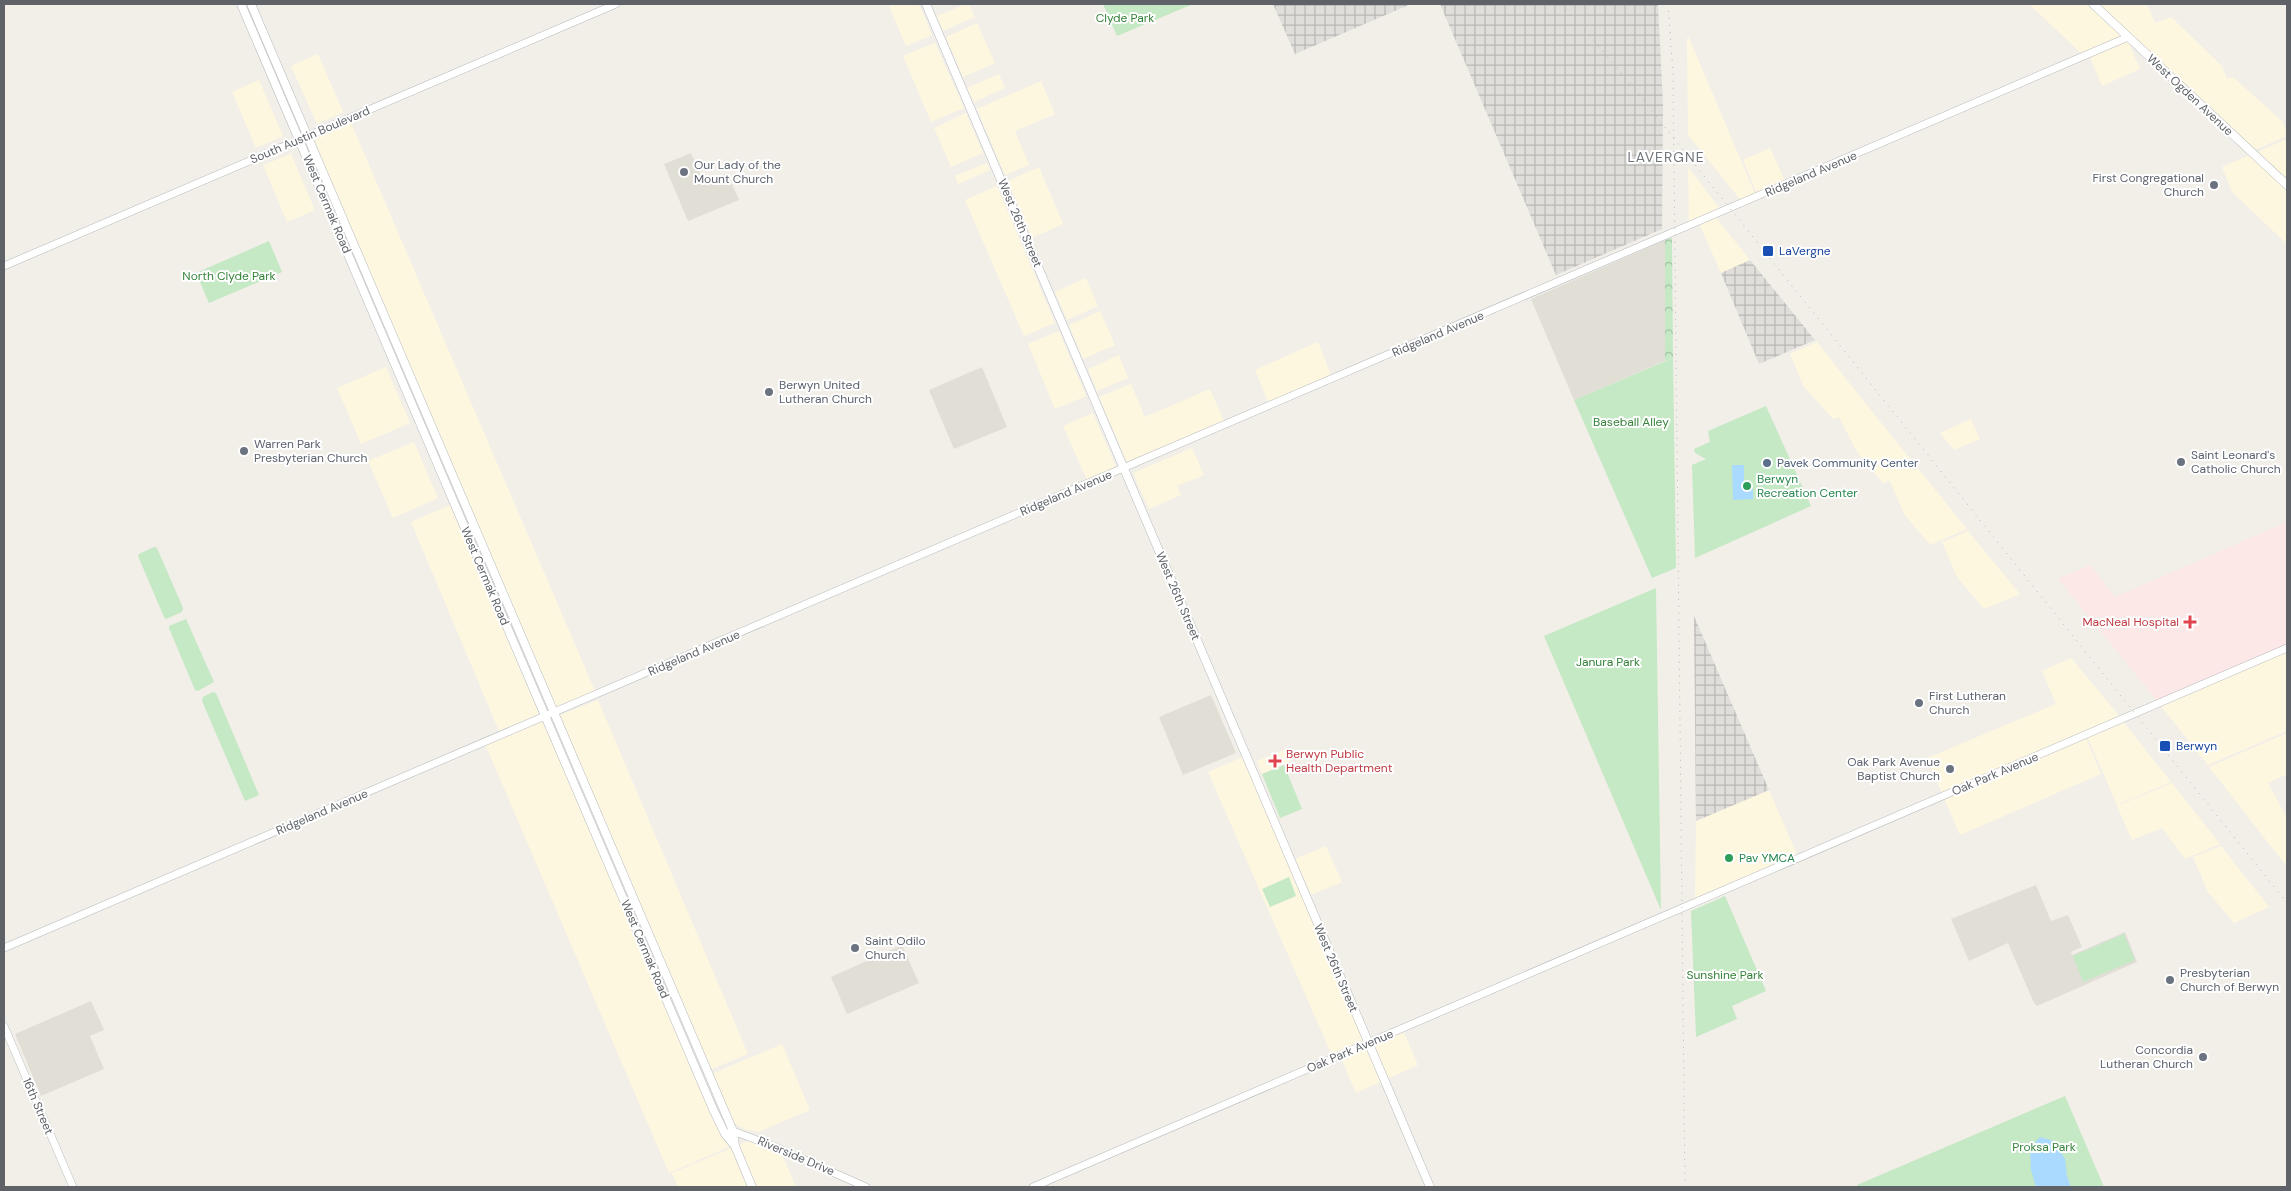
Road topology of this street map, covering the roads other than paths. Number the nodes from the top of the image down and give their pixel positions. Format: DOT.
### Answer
graph roads {
  1 [pos="241,4"];
  2 [pos="251,4"];
  3 [pos="616,4"];
  4 [pos="926,4"];
  5 [pos="2093,4"];
  6 [pos="2128,37"];
  7 [pos="307,136"];
  8 [pos="299,140"];
  9 [pos="2287,185"];
  10 [pos="4,266"];
  11 [pos="1124,469"];
  12 [pos="2287,648"];
  13 [pos="554,713"];
  14 [pos="546,717"];
  15 [pos="4,948"];
  16 [pos="4,1026"];
  17 [pos="1368,1043"];
  18 [pos="733,1131"];
  19 [pos="725,1134"];
  20 [pos="735,1146"];
  21 [pos="73,1187"];
  22 [pos="752,1187"];
  23 [pos="866,1187"];
  24 [pos="1033,1187"];
  25 [pos="1430,1187"];
  1 -- 8 [label="main road, West Cermak Road"];
  2 -- 7 [label="main road, West Cermak Road"];
  3 -- 7 [label="street, South Austin Boulevard"];
  4 -- 11 [label="main road, West 26th Street"];
  5 -- 6 [label="main road, West Ogden Avenue"];
  6 -- 9 [label="main road, West Ogden Avenue"];
  6 -- 11 [label="street, Ridgeland Avenue"];
  7 -- 8 [label="street, South Austin Boulevard"];
  7 -- 13 [label="main road, West Cermak Road"];
  8 -- 10 [label="street, South Austin Boulevard"];
  8 -- 14 [label="main road, West Cermak Road"];
  11 -- 13 [label="street, Ridgeland Avenue"];
  11 -- 17 [label="main road, West 26th Street"];
  12 -- 17 [label="street, Oak Park Avenue"];
  13 -- 14 [label="street, Ridgeland Avenue"];
  13 -- 18 [label="main road, West Cermak Road"];
  14 -- 15 [label="street, Ridgeland Avenue"];
  14 -- 19 [label="main road, West Cermak Road"];
  16 -- 21 [label="street, 16th Street"];
  17 -- 24 [label="street, Oak Park Avenue"];
  17 -- 25 [label="main road, West 26th Street"];
  18 -- 19 [label="street"];
  18 -- 20 [label="main road, West Cermak Road"];
  18 -- 23 [label="street, Riverside Drive"];
  19 -- 20 [label="main road, West Cermak Road"];
  20 -- 22 [label="main road, West Cermak Road"];
}
